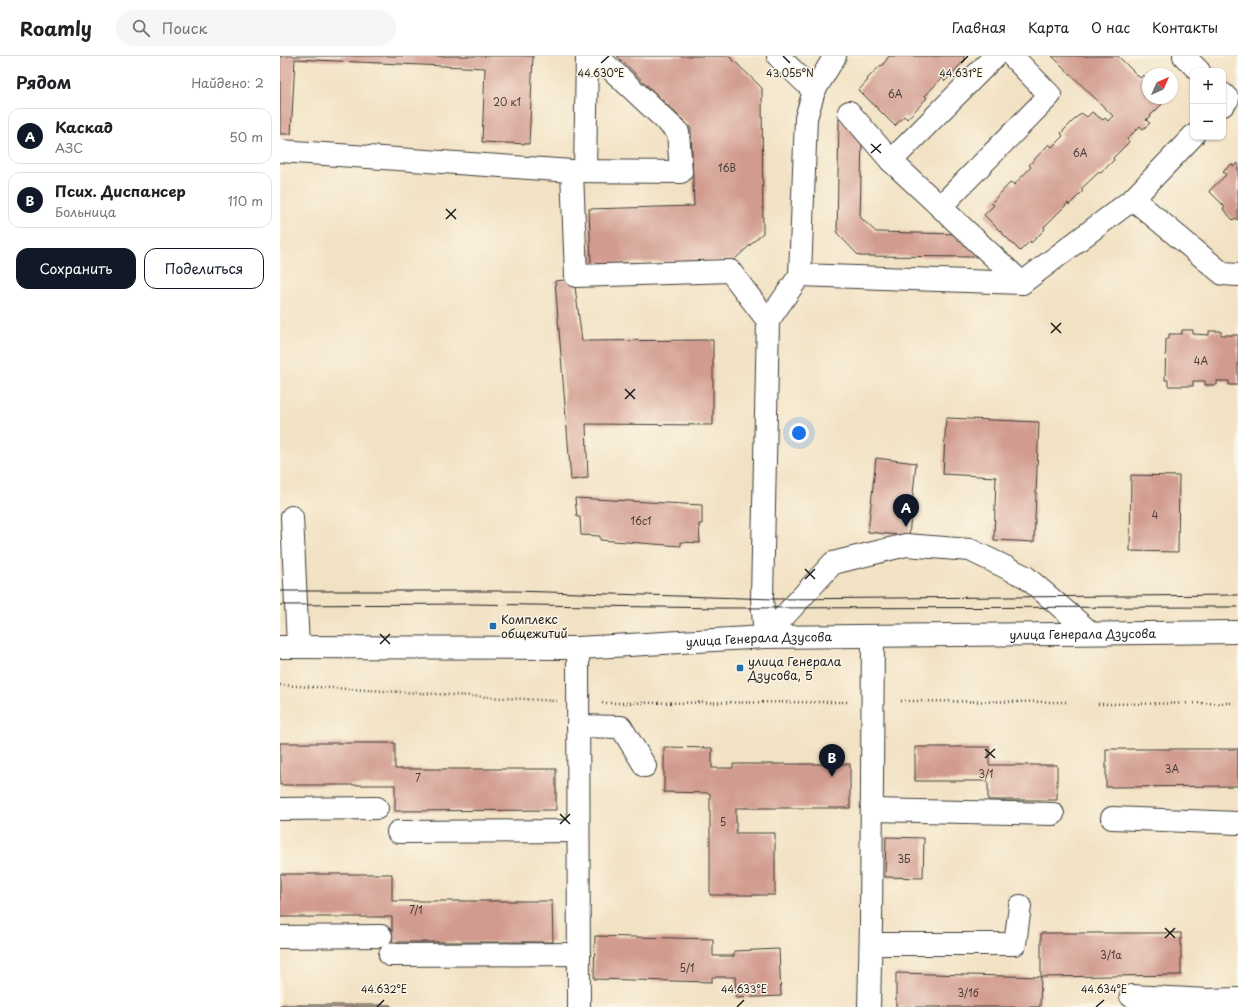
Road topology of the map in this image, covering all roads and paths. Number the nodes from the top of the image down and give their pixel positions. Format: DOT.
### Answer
graph roads {
  1 [pos="587,56"];
  2 [pos="597,56"];
  3 [pos="778,56"];
  4 [pos="835,56"];
  5 [pos="995,56"];
  6 [pos="1012,56"];
  7 [pos="1184,56"];
  8 [pos="1196,68"];
  9 [pos="814,90"];
  10 [pos="849,112"];
  11 [pos="1190,139"];
  12 [pos="280,152"];
  13 [pos="891,161"];
  14 [pos="579,171"];
  15 [pos="1133,199"];
  16 [pos="940,207"];
  17 [pos="1233,270"];
  18 [pos="800,275"];
  19 [pos="1022,283"];
  20 [pos="768,321"];
  21 [pos="292,518"];
  22 [pos="1238,632"];
  23 [pos="1091,633"];
  24 [pos="873,636"];
  25 [pos="765,637"];
  26 [pos="289,647"];
  27 [pos="578,648"];
  28 [pos="280,685"];
  29 [pos="558,701"];
  30 [pos="901,701"];
  31 [pos="849,702"];
  32 [pos="1068,702"];
  33 [pos="602,703"];
  34 [pos="1238,703"];
  35 [pos="1098,704"];
  36 [pos="578,726"];
  37 [pos="645,766"];
  38 [pos="378,808"];
  39 [pos="280,809"];
  40 [pos="872,810"];
  41 [pos="1053,814"];
  42 [pos="1112,818"];
  43 [pos="1238,823"];
  44 [pos="578,831"];
  45 [pos="398,832"];
  46 [pos="1020,906"];
  47 [pos="381,936"];
  48 [pos="280,937"];
  49 [pos="871,944"];
  50 [pos="579,954"];
  51 [pos="390,955"];
  52 [pos="1131,996"];
  53 [pos="1238,999"];
  54 [pos="1208,1004"];
  55 [pos="579,1007"];
  56 [pos="869,1007"];
  1 -- 14 [label="street"];
  2 -- 14 [label="street"];
  3 -- 9 [label="street"];
  4 -- 9 [label="street"];
  5 -- 13 [label="street"];
  6 -- 16 [label="street"];
  7 -- 8 [label="street"];
  9 -- 18 [label="street"];
  10 -- 13 [label="street"];
  11 -- 15 [label="street"];
  12 -- 14 [label="street"];
  13 -- 16 [label="street"];
  14 -- 20 [label="street"];
  15 -- 17 [label="street"];
  15 -- 19 [label="street"];
  16 -- 19 [label="street"];
  18 -- 19 [label="street"];
  18 -- 20 [label="street"];
  20 -- 25 [label="street"];
  21 -- 26 [label="street"];
  22 -- 23 [label="street, улица Генерала Дзусова"];
  23 -- 24 [label="street, улица Генерала Дзусова"];
  23 -- 25 [label="street"];
  24 -- 25 [label="street, улица Генерала Дзусова"];
  24 -- 40 [label="street"];
  25 -- 27 [label="street, улица Генерала Дзусова"];
  26 -- 27 [label="street, улица Генерала Дзусова"];
  27 -- 36 [label="street"];
  28 -- 29 [label="path"];
  30 -- 32 [label="path"];
  31 -- 33 [label="path"];
  34 -- 35 [label="path"];
  36 -- 37 [label="street"];
  36 -- 44 [label="street"];
  38 -- 39 [label="street"];
  40 -- 41 [label="street"];
  40 -- 49 [label="street"];
  42 -- 43 [label="street"];
  44 -- 45 [label="street"];
  44 -- 50 [label="street"];
  46 -- 49 [label="street"];
  47 -- 48 [label="street"];
  49 -- 56 [label="street"];
  50 -- 51 [label="street"];
  50 -- 55 [label="street"];
  52 -- 54 [label="street"];
  53 -- 54 [label="street"];
}
